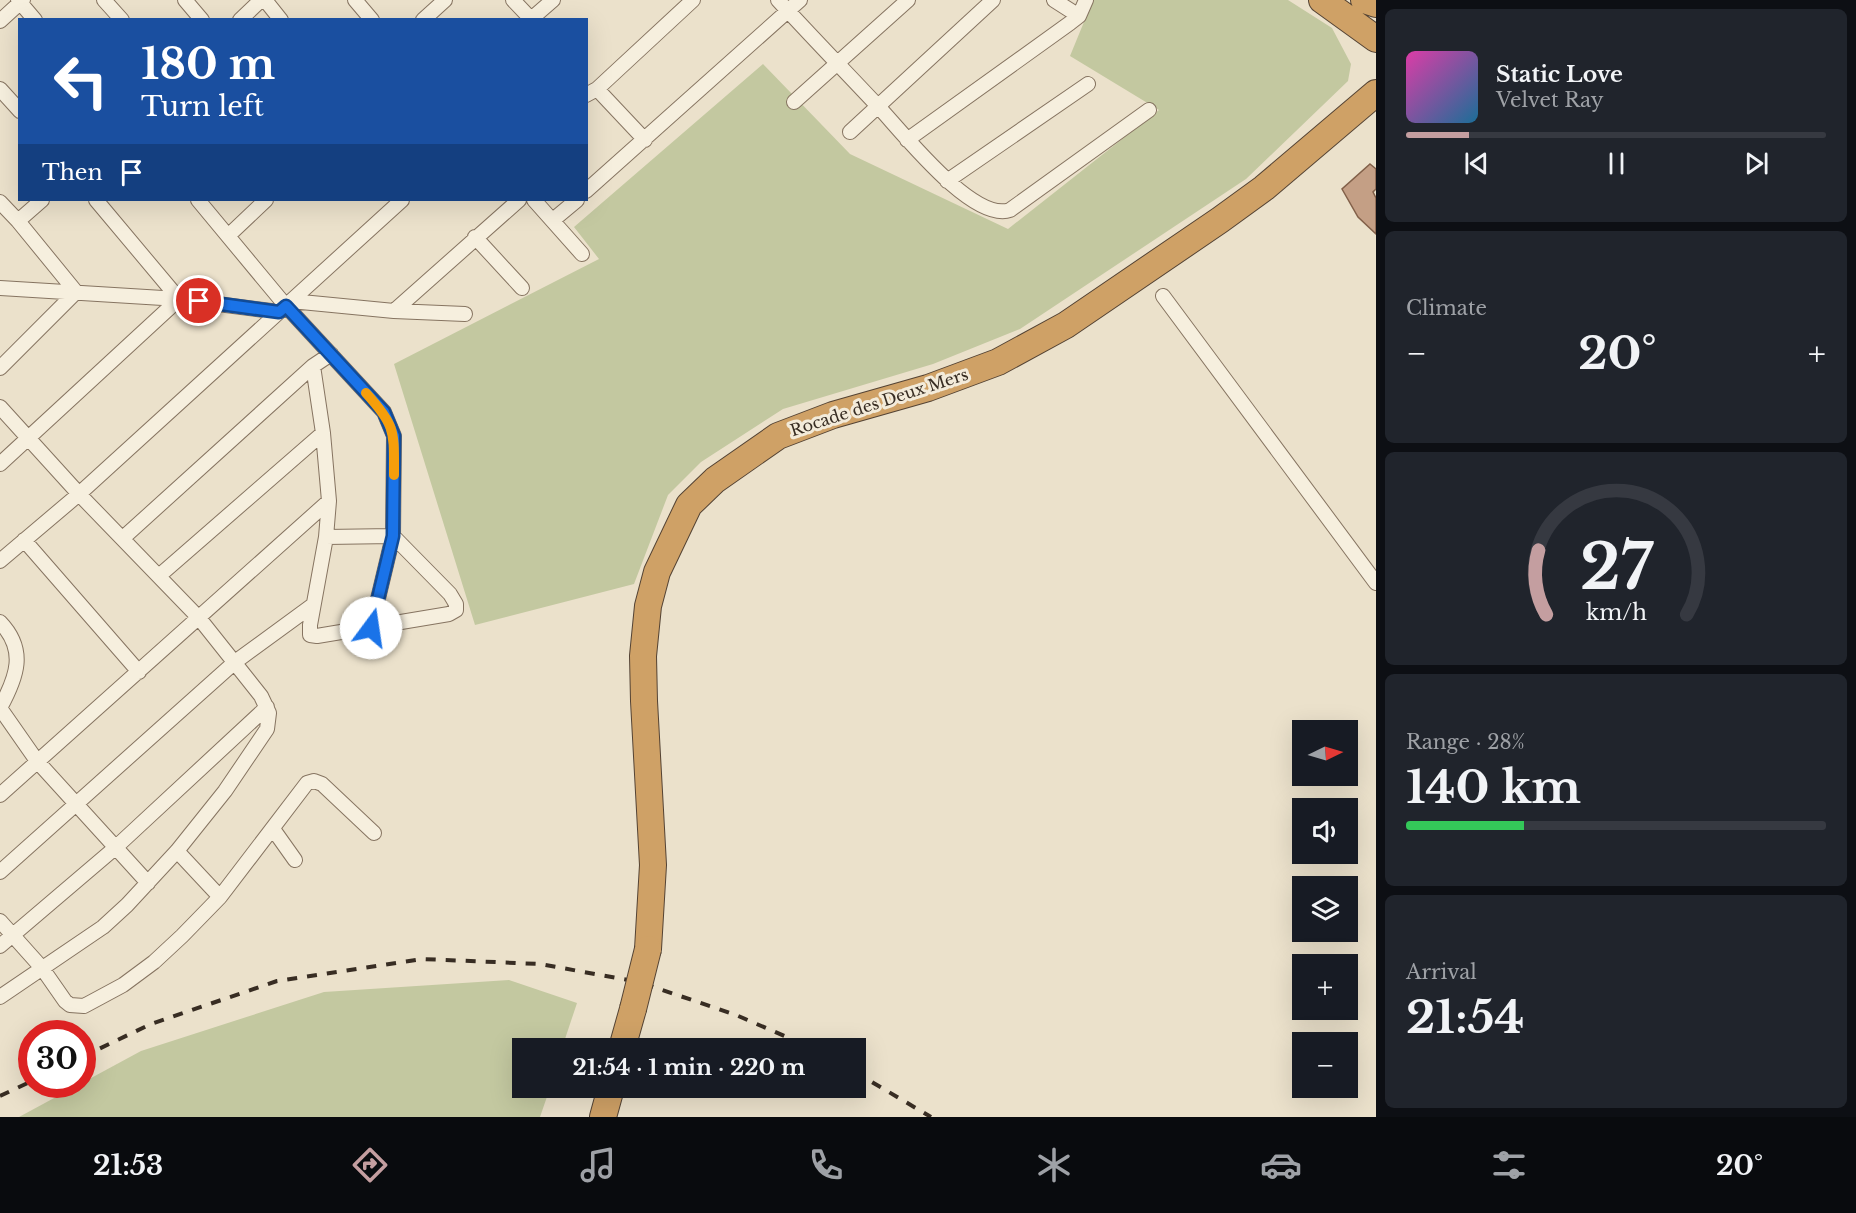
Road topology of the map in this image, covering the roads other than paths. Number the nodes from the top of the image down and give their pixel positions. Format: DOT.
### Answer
graph roads {
  1 [pos="104,0"];
  2 [pos="185,0"];
  3 [pos="263,0"];
  4 [pos="355,0"];
  5 [pos="513,0"];
  6 [pos="553,0"];
  7 [pos="693,0"];
  8 [pos="778,0"];
  9 [pos="800,0"];
  10 [pos="908,0"];
  11 [pos="993,0"];
  12 [pos="1054,0"];
  13 [pos="1086,0"];
  14 [pos="1322,0"];
  15 [pos="1364,0"];
  16 [pos="20,1"];
  17 [pos="439,2"];
  18 [pos="1376,4"];
  19 [pos="788,11"];
  20 [pos="1079,16"];
  21 [pos="33,18"];
  22 [pos="120,18"];
  23 [pos="200,18"];
  24 [pos="242,18"];
  25 [pos="279,18"];
  26 [pos="370,18"];
  27 [pos="425,18"];
  28 [pos="529,18"];
  29 [pos="531,18"];
  30 [pos="0,21"];
  31 [pos="1376,39"];
  32 [pos="837,64"];
  33 [pos="1376,77"];
  34 [pos="1088,84"];
  35 [pos="0,88"];
  36 [pos="592,92"];
  37 [pos="1376,93"];
  38 [pos="794,102"];
  39 [pos="878,106"];
  40 [pos="18,109"];
  41 [pos="1149,110"];
  42 [pos="1352,112"];
  43 [pos="850,132"];
  44 [pos="645,140"];
  45 [pos="907,140"];
  46 [pos="947,181"];
  47 [pos="588,189"];
  48 [pos="41,201"];
  49 [pos="97,201"];
  50 [pos="265,201"];
  51 [pos="401,201"];
  52 [pos="518,201"];
  53 [pos="535,201"];
  54 [pos="576,201"];
  55 [pos="0,202"];
  56 [pos="206,202"];
  57 [pos="553,220"];
  58 [pos="18,221"];
  59 [pos="229,235"];
  60 [pos="475,237"];
  61 [pos="582,254"];
  62 [pos="0,288"];
  63 [pos="522,288"];
  64 [pos="76,292"];
  65 [pos="1163,296"];
  66 [pos="179,298"];
  67 [pos="285,306"];
  68 [pos="394,311"];
  69 [pos="465,314"];
  70 [pos="331,354"];
  71 [pos="313,366"];
  72 [pos="0,368"];
  73 [pos="0,406"];
  74 [pos="323,433"];
  75 [pos="28,437"];
  76 [pos="0,464"];
  77 [pos="79,494"];
  78 [pos="329,501"];
  79 [pos="393,536"];
  80 [pos="326,537"];
  81 [pos="123,538"];
  82 [pos="24,540"];
  83 [pos="0,561"];
  84 [pos="159,575"];
  85 [pos="1376,583"];
  86 [pos="313,605"];
  87 [pos="199,618"];
  88 [pos="0,622"];
  89 [pos="371,628"];
  90 [pos="235,662"];
  91 [pos="139,672"];
  92 [pos="267,707"];
  93 [pos="37,760"];
  94 [pos="0,795"];
  95 [pos="76,803"];
  96 [pos="273,829"];
  97 [pos="374,833"];
  98 [pos="115,848"];
  99 [pos="177,851"];
  100 [pos="295,860"];
  101 [pos="0,872"];
  102 [pos="148,883"];
  103 [pos="220,897"];
  104 [pos="0,921"];
  105 [pos="13,936"];
  106 [pos="0,946"];
  107 [pos="42,968"];
  108 [pos="0,997"];
  109 [pos="625,1038"];
  110 [pos="608,1098"];
  111 [pos="603,1117"];
  1 -- 22 [label="street"];
  2 -- 23 [label="street"];
  3 -- 24 [label="street"];
  3 -- 25 [label="street"];
  4 -- 26 [label="street"];
  5 -- 28 [label="street"];
  6 -- 29 [label="street"];
  7 -- 36 [label="street"];
  8 -- 19 [label="street"];
  9 -- 19 [label="street"];
  10 -- 32 [label="street"];
  11 -- 39 [label="street"];
  12 -- 20 [label="street"];
  13 -- 20 [label="street"];
  14 -- 31 [label="highway"];
  15 -- 18 [label="highway"];
  16 -- 21 [label="street"];
  16 -- 30 [label="street"];
  17 -- 27 [label="street"];
  19 -- 32 [label="street"];
  19 -- 44 [label="street"];
  20 -- 45 [label="street"];
  32 -- 38 [label="street"];
  32 -- 39 [label="street"];
  33 -- 42 [label="highway, Rocade des Deux Mers"];
  34 -- 46 [label="street"];
  35 -- 40 [label="street"];
  36 -- 44 [label="street"];
  37 -- 42 [label="highway, Rocade des Deux Mers"];
  39 -- 43 [label="street"];
  39 -- 45 [label="street"];
  41 -- 46 [label="street"];
  42 -- 109 [label="highway, Rocade des Deux Mers, bridge"];
  44 -- 47 [label="street"];
  45 -- 46 [label="street"];
  48 -- 58 [label="street"];
  49 -- 66 [label="street"];
  50 -- 59 [label="street"];
  51 -- 67 [label="street"];
  52 -- 60 [label="street"];
  53 -- 57 [label="street"];
  54 -- 57 [label="street"];
  55 -- 58 [label="street"];
  56 -- 59 [label="street"];
  57 -- 61 [label="street"];
  58 -- 64 [label="street"];
  59 -- 67 [label="street"];
  60 -- 63 [label="street"];
  60 -- 68 [label="street"];
  62 -- 64 [label="street"];
  64 -- 66 [label="street"];
  64 -- 72 [label="street"];
  65 -- 85 [label="street"];
  66 -- 67 [label="street"];
  66 -- 75 [label="street"];
  67 -- 68 [label="street"];
  67 -- 70 [label="street"];
  67 -- 77 [label="street"];
  68 -- 69 [label="street"];
  70 -- 71 [label="street"];
  70 -- 79 [label="street"];
  71 -- 74 [label="street"];
  71 -- 81 [label="street"];
  73 -- 75 [label="street"];
  74 -- 78 [label="street"];
  74 -- 84 [label="street"];
  75 -- 76 [label="street"];
  75 -- 77 [label="street"];
  77 -- 81 [label="street"];
  77 -- 82 [label="street"];
  78 -- 80 [label="street"];
  78 -- 87 [label="street"];
  79 -- 80 [label="street"];
  79 -- 89 [label="street"];
  79 -- 89 [label="street"];
  80 -- 86 [label="street"];
  81 -- 84 [label="street"];
  82 -- 83 [label="street"];
  82 -- 91 [label="street"];
  84 -- 87 [label="street"];
  86 -- 89 [label="street"];
  86 -- 90 [label="street"];
  87 -- 90 [label="street"];
  87 -- 91 [label="street"];
  88 -- 93 [label="street"];
  90 -- 92 [label="street"];
  90 -- 95 [label="street"];
  91 -- 93 [label="street"];
  92 -- 98 [label="street"];
  92 -- 99 [label="street"];
  93 -- 94 [label="street"];
  93 -- 95 [label="street"];
  95 -- 98 [label="street"];
  95 -- 101 [label="street"];
  96 -- 97 [label="street"];
  96 -- 100 [label="street"];
  96 -- 103 [label="street"];
  98 -- 102 [label="street"];
  98 -- 105 [label="street"];
  99 -- 102 [label="street"];
  99 -- 103 [label="street"];
  102 -- 107 [label="street"];
  103 -- 107 [label="street"];
  104 -- 105 [label="street"];
  105 -- 106 [label="street"];
  105 -- 107 [label="street"];
  107 -- 108 [label="street"];
  110 -- 111 [label="highway"];
}
